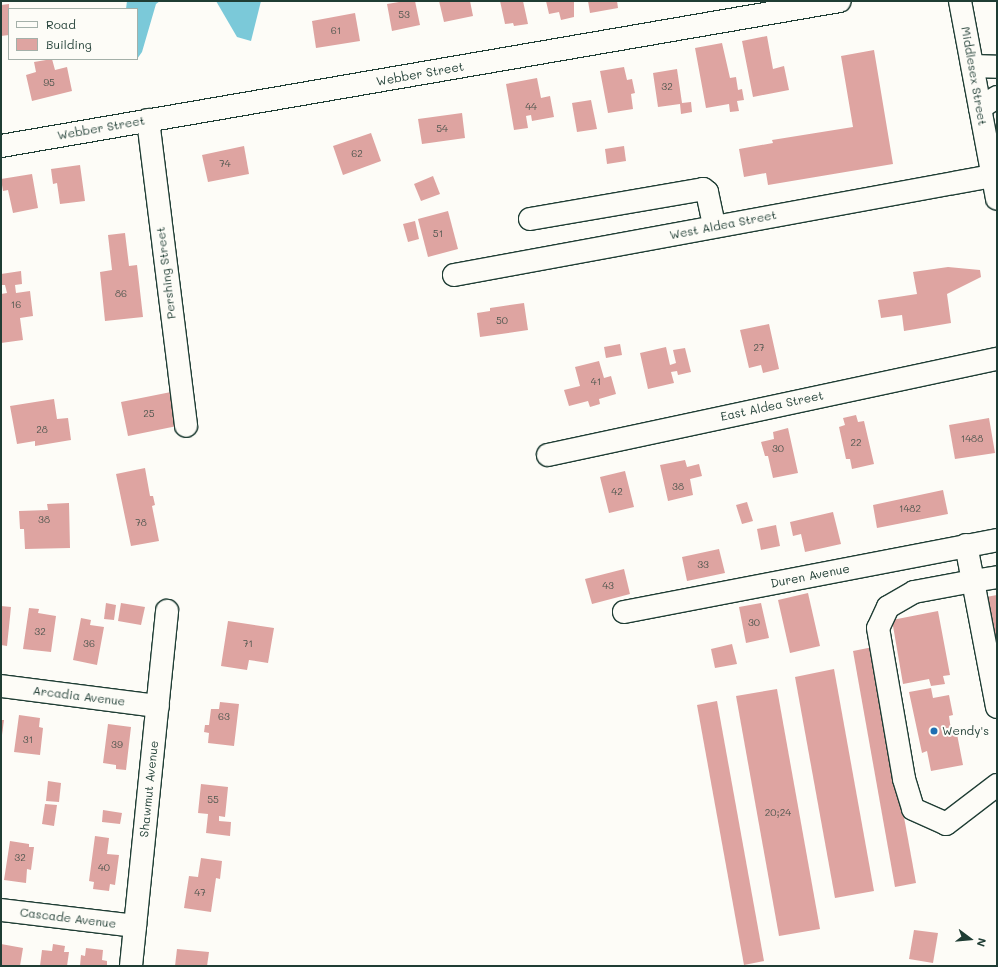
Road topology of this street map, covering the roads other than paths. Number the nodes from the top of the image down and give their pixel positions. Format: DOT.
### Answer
graph roads {
  1 [pos="840,1"];
  2 [pos="960,1"];
  3 [pos="804,4"];
  4 [pos="973,66"];
  5 [pos="997,67"];
  6 [pos="989,102"];
  7 [pos="148,120"];
  8 [pos="1,146"];
  9 [pos="995,175"];
  10 [pos="997,199"];
  11 [pos="530,219"];
  12 [pos="714,226"];
  13 [pos="454,275"];
  14 [pos="997,359"];
  15 [pos="186,426"];
  16 [pos="548,455"];
  17 [pos="997,540"];
  18 [pos="966,545"];
  19 [pos="997,577"];
  20 [pos="973,581"];
  21 [pos="167,611"];
  22 [pos="624,612"];
  23 [pos="1,686"];
  24 [pos="158,706"];
  25 [pos="997,706"];
  26 [pos="997,785"];
  27 [pos="1,910"];
  28 [pos="135,926"];
  29 [pos="130,966"];
  1 -- 3 [label="street, Webber Street"];
  2 -- 4 [label="street, Middlesex Street"];
  3 -- 7 [label="street, Webber Street"];
  4 -- 5 [label="street"];
  4 -- 6 [label="street, Middlesex Street"];
  6 -- 9 [label="street, Middlesex Street"];
  7 -- 8 [label="street, Webber Street"];
  7 -- 15 [label="street, Pershing Street"];
  9 -- 10 [label="street, Middlesex Street"];
  9 -- 12 [label="street, West Aldea Street"];
  11 -- 12 [label="street"];
  12 -- 13 [label="street, West Aldea Street"];
  14 -- 16 [label="street, East Aldea Street"];
  17 -- 18 [label="street, Duren Avenue"];
  18 -- 20 [label="street"];
  18 -- 22 [label="street, Duren Avenue"];
  19 -- 20 [label="street"];
  20 -- 25 [label="street"];
  20 -- 26 [label="street"];
  21 -- 24 [label="street, Shawmut Avenue"];
  23 -- 24 [label="street, Arcadia Avenue"];
  24 -- 28 [label="street, Shawmut Avenue"];
  27 -- 28 [label="street, Cascade Avenue"];
  28 -- 29 [label="street, Shawmut Avenue"];
}
